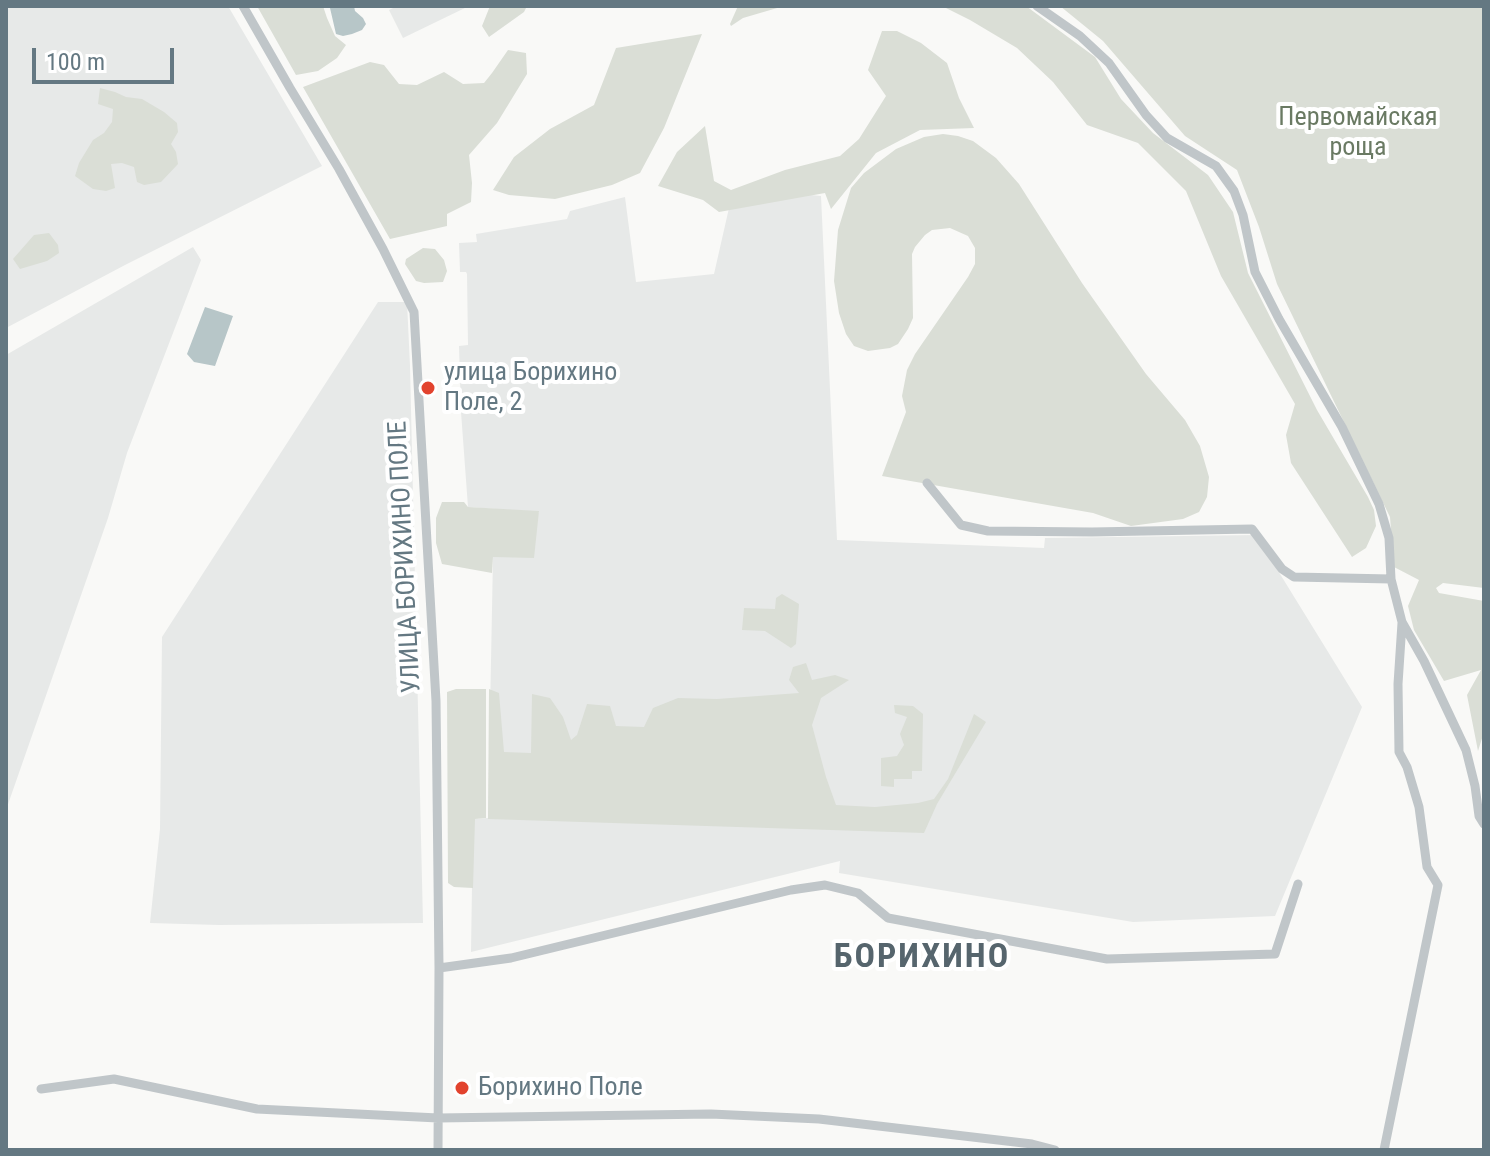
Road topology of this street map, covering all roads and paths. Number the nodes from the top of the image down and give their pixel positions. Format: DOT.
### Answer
graph roads {
  1 [pos="243,6"];
  2 [pos="1037,6"];
  3 [pos="927,483"];
  4 [pos="1391,579"];
  5 [pos="1402,622"];
  6 [pos="1484,824"];
  7 [pos="1298,884"];
  8 [pos="439,968"];
  9 [pos="41,1089"];
  10 [pos="438,1118"];
  11 [pos="438,1150"];
  12 [pos="1055,1150"];
  13 [pos="1384,1150"];
  1 -- 8 [label="street, УЛИЦА БОРИХИНО ПОЛЕ"];
  2 -- 4 [label="street"];
  3 -- 4 [label="street"];
  4 -- 5 [label="street"];
  5 -- 6 [label="street"];
  5 -- 13 [label="street"];
  7 -- 8 [label="street"];
  8 -- 10 [label="street, УЛИЦА БОРИХИНО ПОЛЕ"];
  9 -- 10 [label="street"];
  10 -- 11 [label="street, УЛИЦА БОРИХИНО ПОЛЕ"];
  10 -- 12 [label="street"];
}
